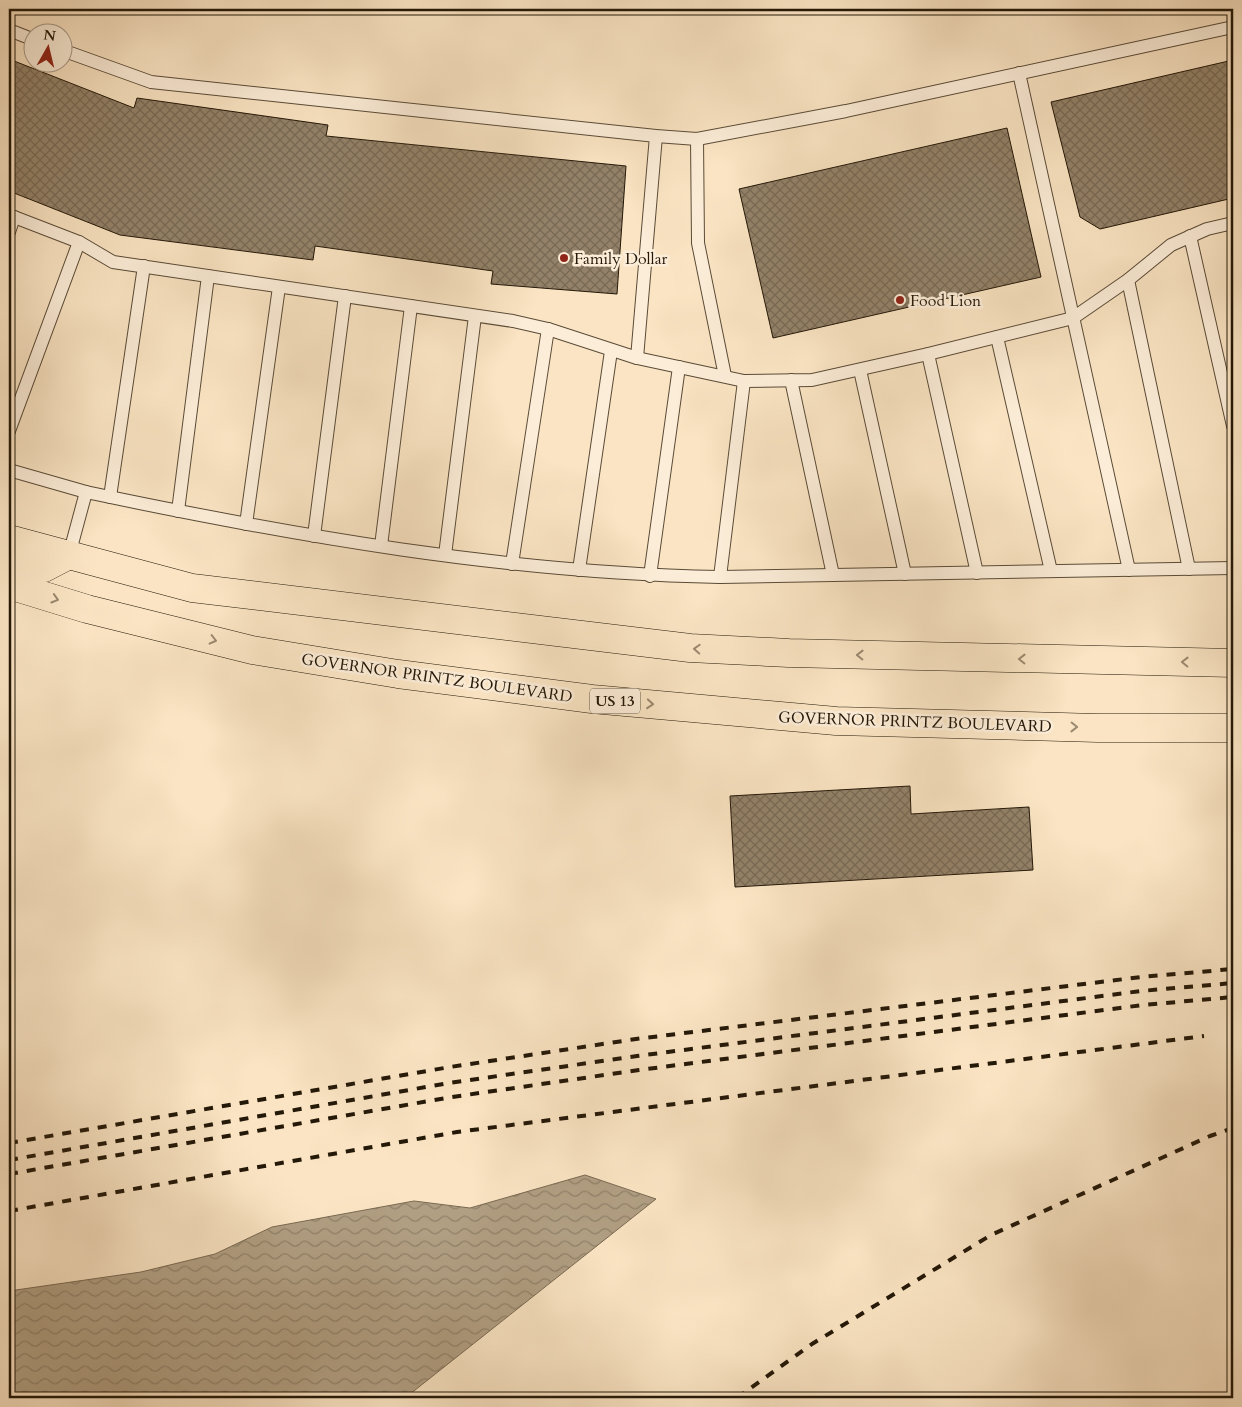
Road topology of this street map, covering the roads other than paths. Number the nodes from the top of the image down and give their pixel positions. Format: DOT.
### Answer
graph roads {
  1 [pos="1233,27"];
  2 [pos="9,30"];
  3 [pos="22,35"];
  4 [pos="72,54"];
  5 [pos="1019,73"];
  6 [pos="656,136"];
  7 [pos="697,139"];
  8 [pos="11,216"];
  9 [pos="1233,223"];
  10 [pos="9,232"];
  11 [pos="1190,236"];
  12 [pos="79,242"];
  13 [pos="144,266"];
  14 [pos="208,276"];
  15 [pos="1128,280"];
  16 [pos="279,287"];
  17 [pos="345,296"];
  18 [pos="411,306"];
  19 [pos="475,316"];
  20 [pos="1073,318"];
  21 [pos="548,329"];
  22 [pos="997,337"];
  23 [pos="611,350"];
  24 [pos="928,354"];
  25 [pos="637,358"];
  26 [pos="680,367"];
  27 [pos="860,370"];
  28 [pos="725,376"];
  29 [pos="791,380"];
  30 [pos="744,381"];
  31 [pos="1233,426"];
  32 [pos="9,431"];
  33 [pos="9,470"];
  34 [pos="86,492"];
  35 [pos="110,497"];
  36 [pos="178,511"];
  37 [pos="246,524"];
  38 [pos="314,536"];
  39 [pos="9,539"];
  40 [pos="382,546"];
  41 [pos="69,555"];
  42 [pos="445,555"];
  43 [pos="9,561"];
  44 [pos="512,564"];
  45 [pos="1233,568"];
  46 [pos="1189,569"];
  47 [pos="579,570"];
  48 [pos="1129,570"];
  49 [pos="1051,571"];
  50 [pos="977,573"];
  51 [pos="905,574"];
  52 [pos="833,575"];
  53 [pos="650,576"];
  54 [pos="720,577"];
  55 [pos="9,585"];
  56 [pos="1233,663"];
  57 [pos="1233,728"];
  1 -- 5 [label="lane"];
  2 -- 3 [label="lane"];
  4 -- 6 [label="lane"];
  5 -- 7 [label="lane"];
  5 -- 20 [label="lane"];
  6 -- 7 [label="lane"];
  6 -- 25 [label="lane"];
  7 -- 28 [label="lane"];
  8 -- 10 [label="lane"];
  8 -- 12 [label="lane"];
  9 -- 11 [label="lane"];
  11 -- 15 [label="lane"];
  11 -- 31 [label="lane"];
  12 -- 13 [label="lane"];
  12 -- 32 [label="lane"];
  13 -- 14 [label="lane"];
  13 -- 35 [label="lane"];
  14 -- 16 [label="lane"];
  14 -- 36 [label="lane"];
  15 -- 20 [label="lane"];
  15 -- 46 [label="lane"];
  16 -- 17 [label="lane"];
  16 -- 37 [label="lane"];
  17 -- 18 [label="lane"];
  17 -- 38 [label="lane"];
  18 -- 19 [label="lane"];
  18 -- 40 [label="lane"];
  19 -- 21 [label="lane"];
  19 -- 42 [label="lane"];
  20 -- 22 [label="lane"];
  20 -- 48 [label="lane"];
  21 -- 23 [label="lane"];
  21 -- 44 [label="lane"];
  22 -- 24 [label="lane"];
  22 -- 49 [label="lane"];
  23 -- 25 [label="lane"];
  23 -- 47 [label="lane"];
  24 -- 27 [label="lane"];
  24 -- 50 [label="lane"];
  25 -- 26 [label="lane"];
  26 -- 28 [label="lane"];
  26 -- 53 [label="lane"];
  27 -- 29 [label="lane"];
  27 -- 51 [label="lane"];
  28 -- 30 [label="lane"];
  29 -- 30 [label="lane"];
  29 -- 52 [label="lane"];
  30 -- 54 [label="lane"];
  33 -- 34 [label="lane"];
  34 -- 35 [label="lane"];
  34 -- 41 [label="lane"];
  35 -- 36 [label="lane"];
  36 -- 37 [label="lane"];
  37 -- 38 [label="lane"];
  38 -- 40 [label="lane"];
  39 -- 41 [label="main road"];
  40 -- 42 [label="lane"];
  41 -- 43 [label="main road"];
  56 -- 41 [label="main road, one-way"];
  42 -- 44 [label="lane"];
  44 -- 47 [label="lane"];
  45 -- 46 [label="lane"];
  46 -- 48 [label="lane"];
  47 -- 53 [label="lane"];
  48 -- 49 [label="lane"];
  49 -- 50 [label="lane"];
  50 -- 51 [label="lane"];
  51 -- 52 [label="lane"];
  52 -- 54 [label="lane"];
  53 -- 54 [label="lane"];
  55 -- 57 [label="main road, GOVERNOR PRINTZ BOULEVARD / US 13, one-way"];
}
